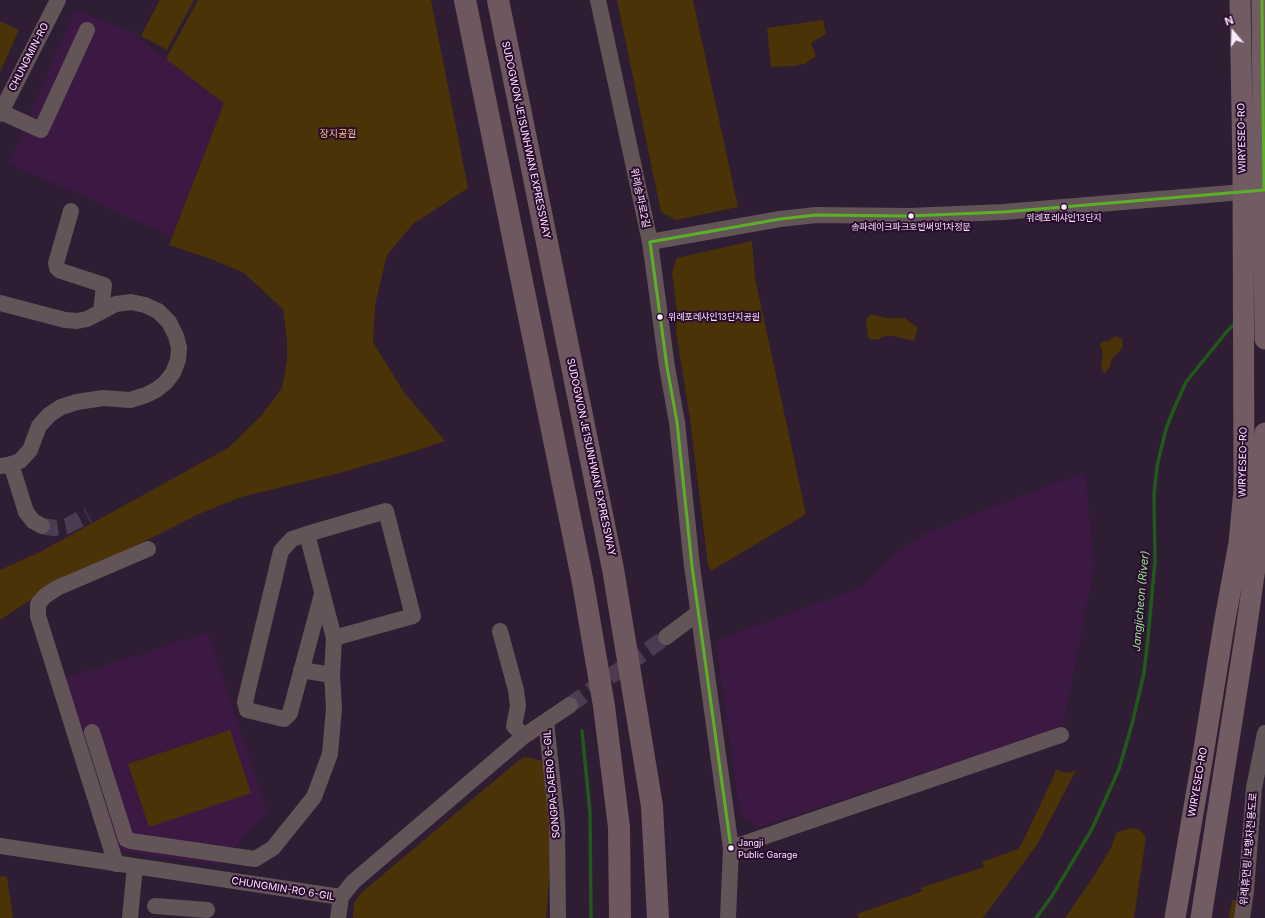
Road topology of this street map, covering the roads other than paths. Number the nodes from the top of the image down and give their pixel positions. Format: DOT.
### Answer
graph roads {
  1 [pos="58,0"];
  2 [pos="465,0"];
  3 [pos="498,0"];
  4 [pos="598,0"];
  5 [pos="1240,0"];
  6 [pos="1262,0"];
  7 [pos="87,30"];
  8 [pos="1,113"];
  9 [pos="1264,194"];
  10 [pos="1243,200"];
  11 [pos="71,210"];
  12 [pos="650,242"];
  13 [pos="0,303"];
  14 [pos="101,312"];
  15 [pos="1265,339"];
  16 [pos="1265,433"];
  17 [pos="6,465"];
  18 [pos="42,526"];
  19 [pos="307,534"];
  20 [pos="148,549"];
  21 [pos="322,592"];
  22 [pos="698,612"];
  23 [pos="500,631"];
  24 [pos="666,637"];
  25 [pos="334,638"];
  26 [pos="301,670"];
  27 [pos="332,675"];
  28 [pos="570,705"];
  29 [pos="546,721"];
  30 [pos="92,732"];
  31 [pos="1265,733"];
  32 [pos="1061,735"];
  33 [pos="524,736"];
  34 [pos="0,846"];
  35 [pos="731,848"];
  36 [pos="255,859"];
  37 [pos="116,864"];
  38 [pos="135,866"];
  39 [pos="252,884"];
  40 [pos="340,897"];
  41 [pos="155,906"];
  42 [pos="207,910"];
  43 [pos="177,913"];
  44 [pos="130,918"];
  45 [pos="338,918"];
  46 [pos="558,918"];
  47 [pos="620,918"];
  48 [pos="658,918"];
  49 [pos="728,918"];
  50 [pos="1175,918"];
  51 [pos="1201,918"];
  52 [pos="1242,918"];
  1 -- 8 [label="street, CHUNGMIN-RO"];
  2 -- 47 [label="highway"];
  3 -- 48 [label="highway, SUDOGWON JE1SUNHWAN EXPRESSWAY"];
  4 -- 12 [label="street, 위례송파로2길"];
  5 -- 10 [label="main road, WIRYESEO-RO"];
  6 -- 9 [label="main road"];
  7 -- 8 [label="street"];
  9 -- 10 [label="street"];
  9 -- 15 [label="main road"];
  10 -- 12 [label="street"];
  10 -- 50 [label="main road, WIRYESEO-RO"];
  11 -- 14 [label="street"];
  12 -- 22 [label="street, 위례송파로2길"];
  13 -- 14 [label="street"];
  14 -- 17 [label="street"];
  16 -- 51 [label="main road, WIRYESEO-RO"];
  17 -- 18 [label="street"];
  19 -- 21 [label="street"];
  19 -- 25 [label="street"];
  19 -- 26 [label="street"];
  20 -- 37 [label="street"];
  21 -- 25 [label="street"];
  21 -- 26 [label="street"];
  22 -- 24 [label="street"];
  22 -- 35 [label="street, 위례송파로2길"];
  23 -- 33 [label="street"];
  25 -- 27 [label="street"];
  26 -- 27 [label="street"];
  27 -- 36 [label="street"];
  28 -- 29 [label="street, CHUNGMIN-RO 6-GIL"];
  29 -- 33 [label="street, CHUNGMIN-RO 6-GIL"];
  29 -- 46 [label="street, SONGPA-DAERO 6-GIL"];
  30 -- 36 [label="street"];
  31 -- 52 [label="street, 위례휴먼링 보행자전용도로"];
  32 -- 35 [label="street"];
  33 -- 40 [label="street, CHUNGMIN-RO 6-GIL"];
  34 -- 37 [label="street, CHUNGMIN-RO 6-GIL"];
  35 -- 49 [label="street, 위례송파로2길"];
  36 -- 39 [label="street"];
  37 -- 38 [label="street, CHUNGMIN-RO 6-GIL"];
  38 -- 39 [label="street, CHUNGMIN-RO 6-GIL"];
  38 -- 44 [label="street"];
  39 -- 40 [label="street, CHUNGMIN-RO 6-GIL"];
  40 -- 45 [label="street"];
  41 -- 43 [label="street"];
  42 -- 43 [label="street"];
}
